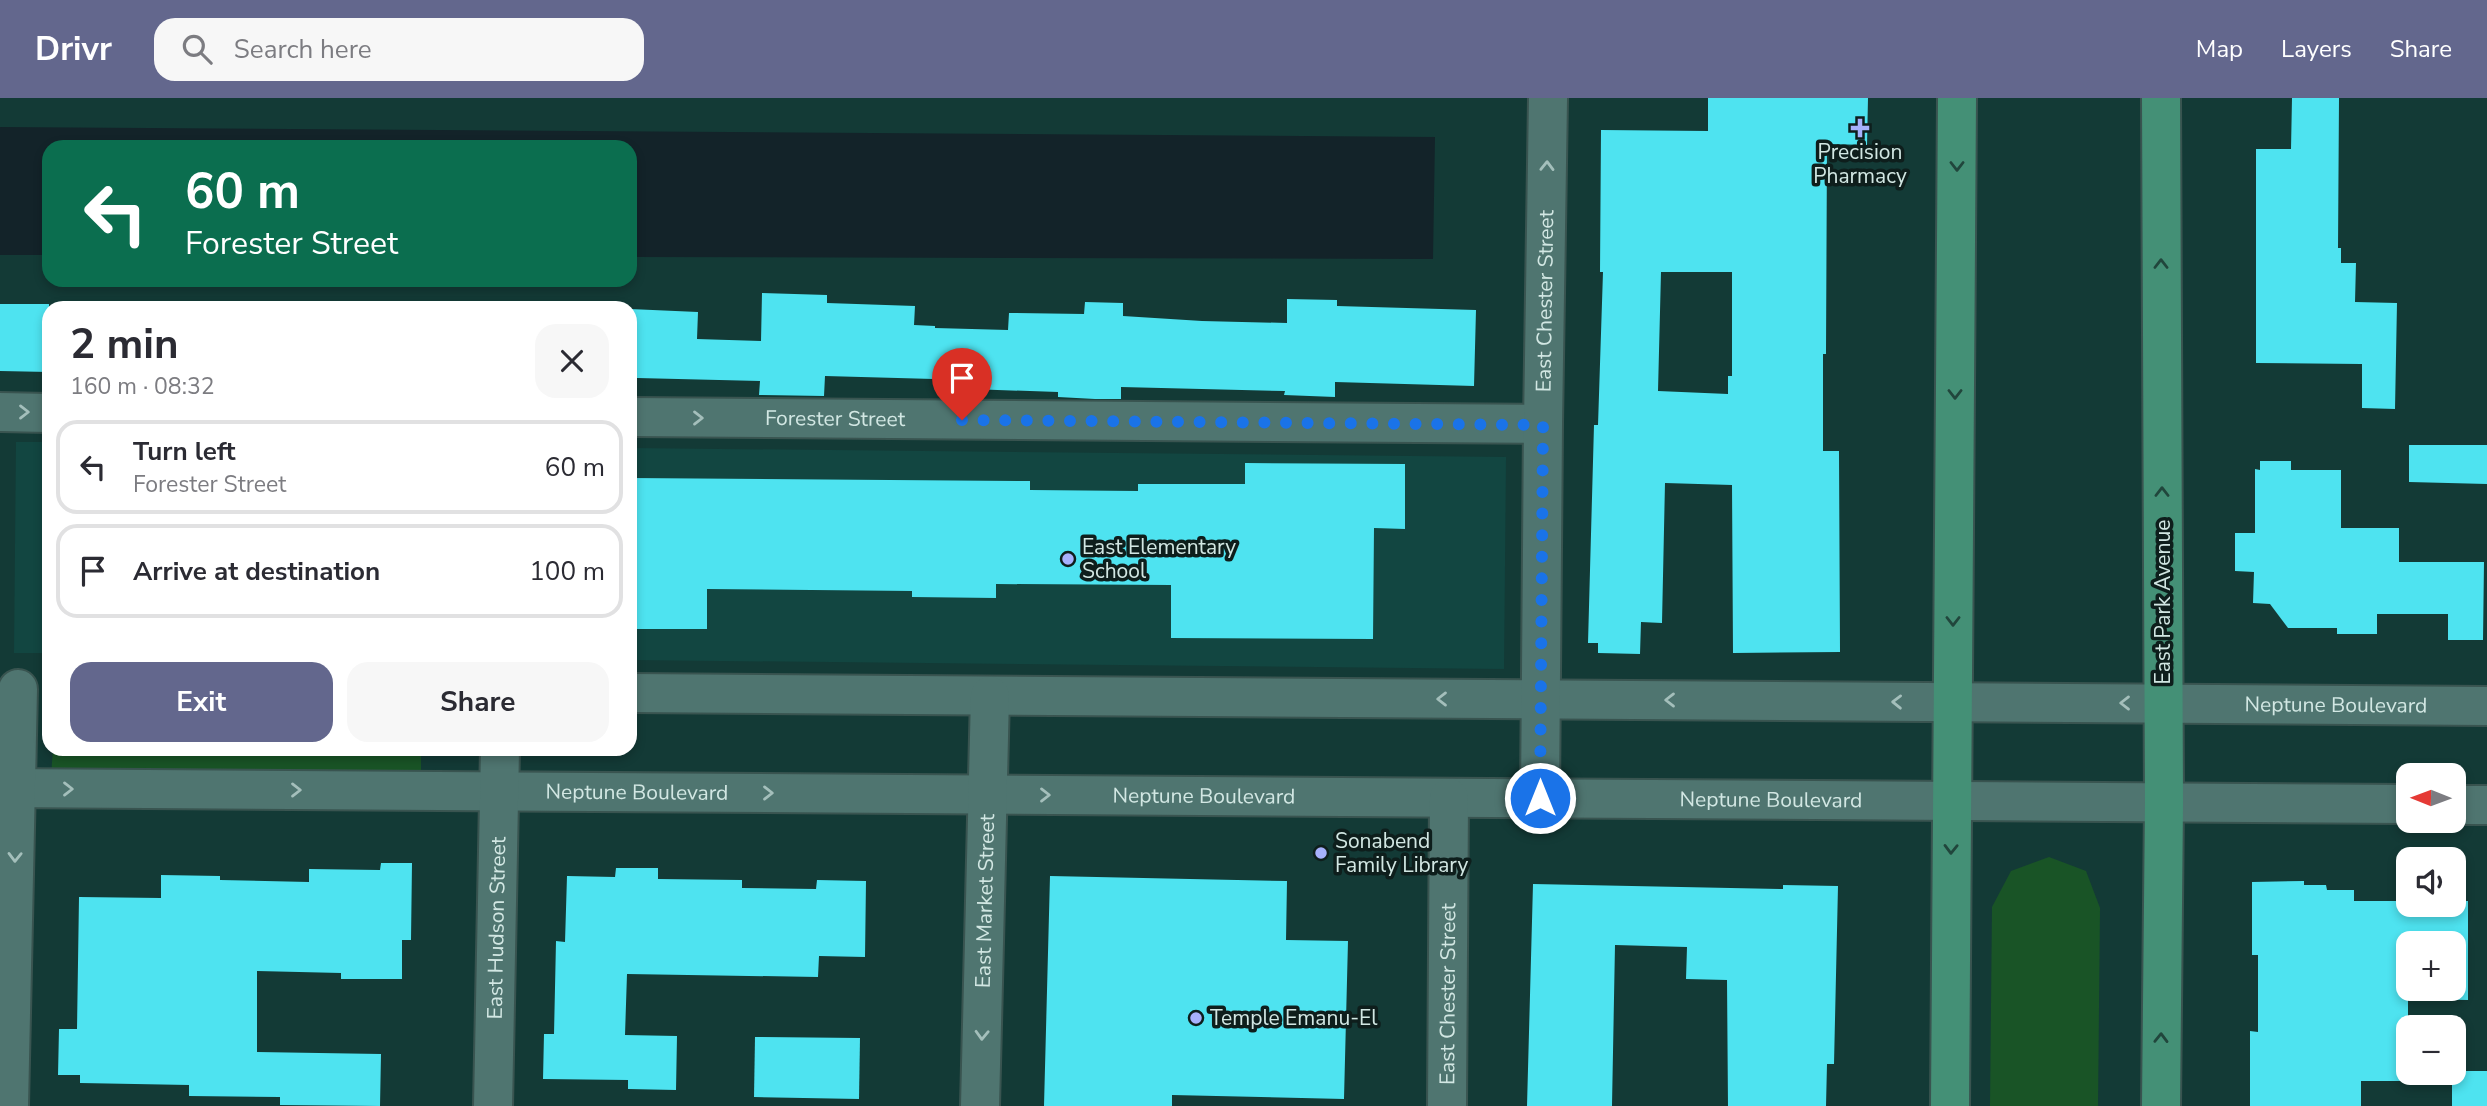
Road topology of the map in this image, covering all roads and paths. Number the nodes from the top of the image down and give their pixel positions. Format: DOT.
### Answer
graph roads {
  1 [pos="1548,98"];
  2 [pos="1957,98"];
  3 [pos="2161,98"];
  4 [pos="0,412"];
  5 [pos="42,412"];
  6 [pos="637,417"];
  7 [pos="1543,425"];
  8 [pos="22,689"];
  9 [pos="637,693"];
  10 [pos="990,696"];
  11 [pos="1541,699"];
  12 [pos="1952,702"];
  13 [pos="2163,703"];
  14 [pos="2487,706"];
  15 [pos="500,756"];
  16 [pos="8,788"];
  17 [pos="500,792"];
  18 [pos="988,795"];
  19 [pos="1449,798"];
  20 [pos="1540,798"];
  21 [pos="1952,801"];
  22 [pos="2164,803"];
  23 [pos="2396,804"];
  24 [pos="2466,804"];
  25 [pos="2487,805"];
  26 [pos="9,1106"];
  27 [pos="493,1106"];
  28 [pos="980,1106"];
  29 [pos="1447,1106"];
  30 [pos="1950,1106"];
  31 [pos="2161,1106"];
  7 -- 1 [label="street, East Chester Street, one-way"];
  2 -- 12 [label="highway, one-way"];
  13 -- 3 [label="highway, East Park Avenue, one-way"];
  4 -- 5 [label="street, one-way"];
  6 -- 7 [label="street, Forester Street, one-way"];
  7 -- 11 [label="street, East Chester Street"];
  8 -- 16 [label="street"];
  9 -- 10 [label="street, Neptune Boulevard"];
  11 -- 10 [label="street, Neptune Boulevard, one-way"];
  10 -- 18 [label="street, East Market Street"];
  12 -- 11 [label="street, Neptune Boulevard, one-way"];
  11 -- 20 [label="street, East Chester Street"];
  13 -- 12 [label="street, Neptune Boulevard, one-way"];
  12 -- 21 [label="highway"];
  13 -- 14 [label="street, Neptune Boulevard"];
  13 -- 22 [label="highway, East Park Avenue"];
  15 -- 17 [label="street, East Hudson Street"];
  16 -- 17 [label="street, Neptune Boulevard, one-way"];
  16 -- 26 [label="street, one-way"];
  17 -- 18 [label="street, Neptune Boulevard, one-way"];
  17 -- 27 [label="street, East Hudson Street"];
  18 -- 19 [label="street, Neptune Boulevard, one-way"];
  18 -- 28 [label="street, East Market Street, one-way"];
  19 -- 20 [label="street, Neptune Boulevard"];
  19 -- 29 [label="street, East Chester Street"];
  20 -- 21 [label="street, Neptune Boulevard"];
  21 -- 22 [label="street, Neptune Boulevard"];
  21 -- 30 [label="highway, one-way"];
  22 -- 23 [label="street, Neptune Boulevard"];
  31 -- 22 [label="highway, East Park Avenue, one-way"];
  24 -- 25 [label="street"];
}
